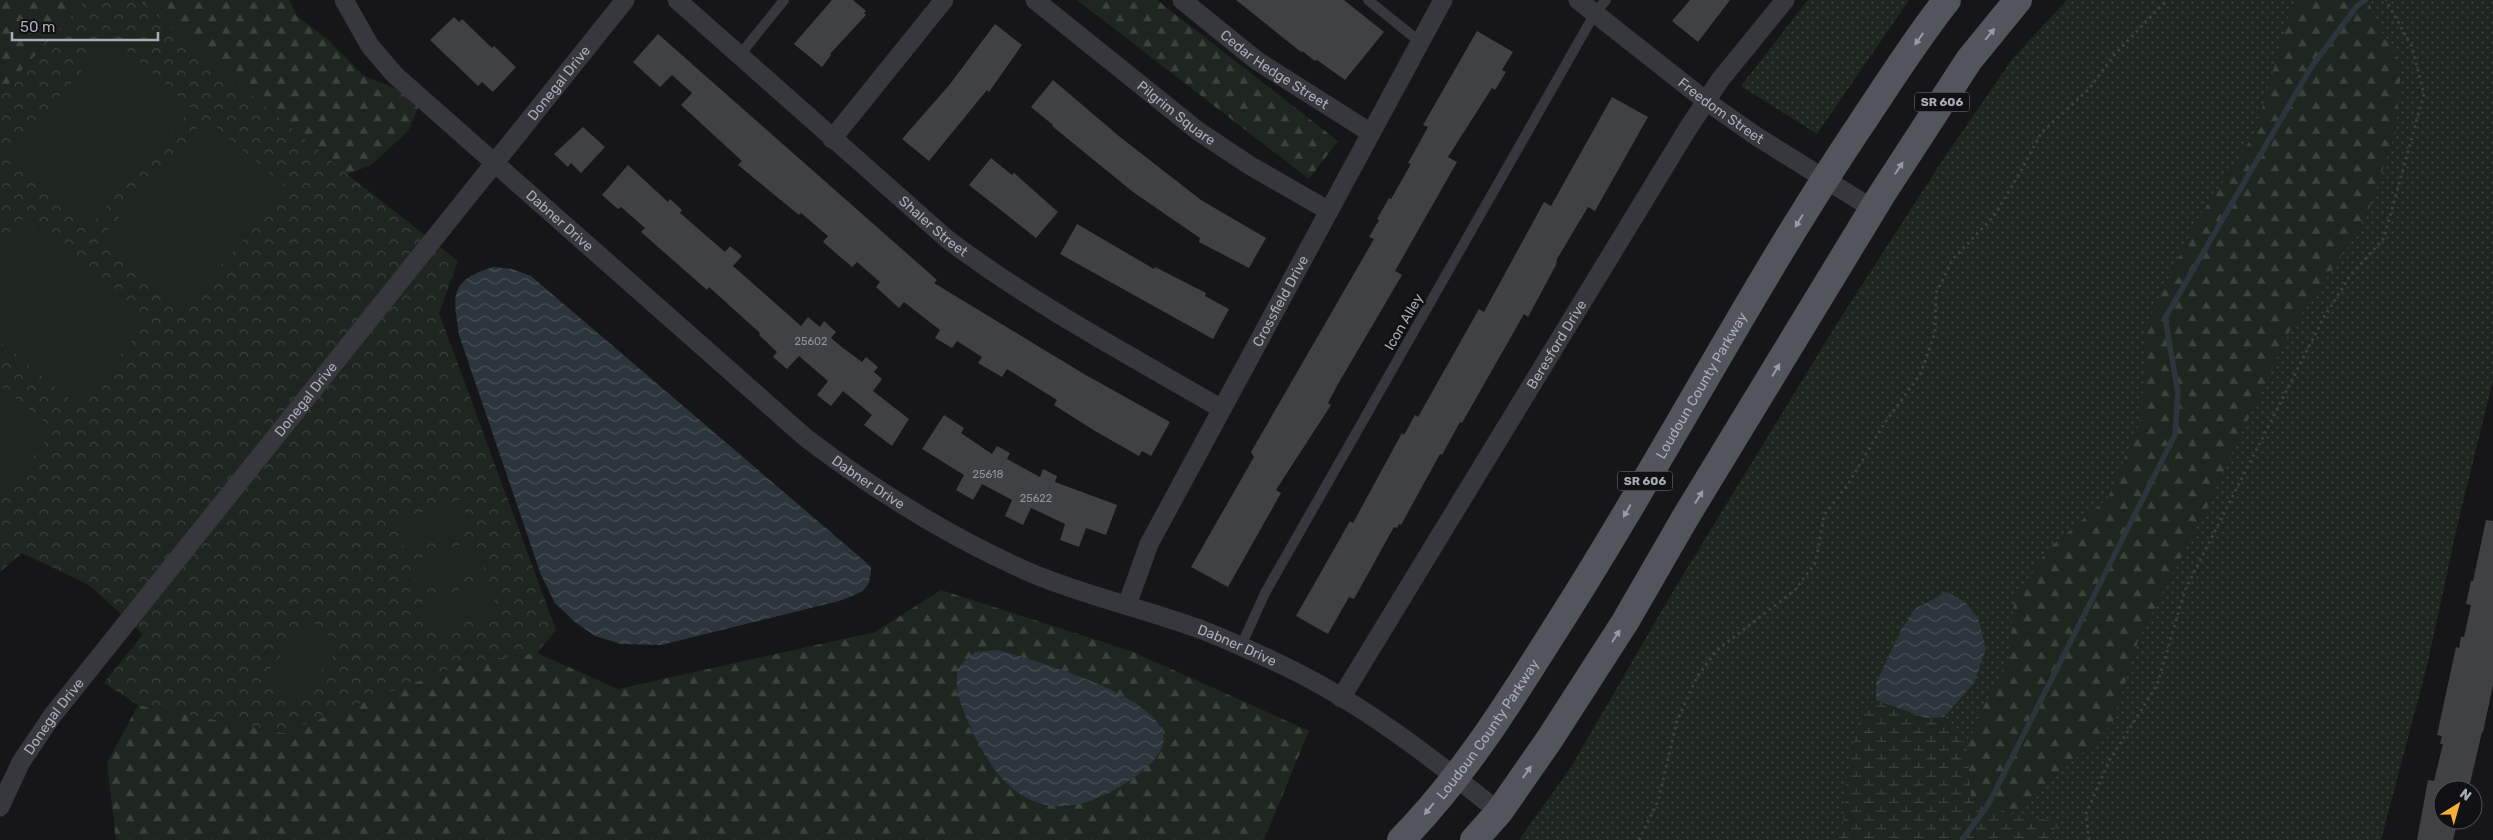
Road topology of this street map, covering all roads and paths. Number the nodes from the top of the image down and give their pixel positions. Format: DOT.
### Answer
graph roads {
  1 [pos="344,0"];
  2 [pos="625,0"];
  3 [pos="677,0"];
  4 [pos="784,0"];
  5 [pos="944,0"];
  6 [pos="1035,0"];
  7 [pos="1182,0"];
  8 [pos="1368,0"];
  9 [pos="1443,0"];
  10 [pos="1578,0"];
  11 [pos="1785,0"];
  12 [pos="1947,0"];
  13 [pos="2018,0"];
  14 [pos="2167,0"];
  15 [pos="2386,0"];
  16 [pos="1600,7"];
  17 [pos="1420,42"];
  18 [pos="739,56"];
  19 [pos="1706,101"];
  20 [pos="1371,133"];
  21 [pos="832,139"];
  22 [pos="494,163"];
  23 [pos="1824,179"];
  24 [pos="1873,209"];
  25 [pos="1329,211"];
  26 [pos="1222,409"];
  27 [pos="1127,606"];
  28 [pos="1241,646"];
  29 [pos="1341,698"];
  30 [pos="1455,776"];
  31 [pos="0,807"];
  32 [pos="1499,812"];
  33 [pos="1401,840"];
  34 [pos="1474,840"];
  35 [pos="1639,840"];
  36 [pos="2089,840"];
  1 -- 22 [label="street, Dabner Drive"];
  2 -- 22 [label="street, Donegal Drive"];
  3 -- 18 [label="street, Shaler Street"];
  4 -- 18 [label="lane"];
  5 -- 21 [label="street"];
  6 -- 25 [label="street, Pilgrim Square"];
  7 -- 20 [label="street, Cedar Hedge Street"];
  8 -- 17 [label="lane"];
  9 -- 17 [label="street, Crossfield Drive"];
  10 -- 16 [label="street, Freedom Street"];
  11 -- 19 [label="street, Beresford Drive"];
  12 -- 23 [label="main road, Loudoun County Parkway / SR 606, one-way"];
  24 -- 13 [label="main road, SR 606, one-way"];
  14 -- 35 [label="path"];
  15 -- 36 [label="path"];
  16 -- 19 [label="street, Freedom Street"];
  16 -- 28 [label="lane, Icon Alley"];
  17 -- 20 [label="street, Crossfield Drive"];
  18 -- 21 [label="street, Shaler Street"];
  19 -- 23 [label="street, Freedom Street"];
  19 -- 29 [label="street, Beresford Drive"];
  20 -- 25 [label="street, Crossfield Drive"];
  21 -- 26 [label="street, Shaler Street"];
  22 -- 27 [label="street, Dabner Drive"];
  22 -- 31 [label="street, Donegal Drive"];
  23 -- 24 [label="street, Freedom Street"];
  23 -- 30 [label="main road, Loudoun County Parkway / SR 606, one-way"];
  32 -- 24 [label="main road, SR 606, one-way"];
  25 -- 26 [label="street, Crossfield Drive"];
  26 -- 27 [label="street, Crossfield Drive"];
  27 -- 28 [label="street, Dabner Drive"];
  28 -- 29 [label="street, Dabner Drive"];
  29 -- 30 [label="street, Dabner Drive"];
  30 -- 32 [label="street, Dabner Drive"];
  30 -- 33 [label="main road, Loudoun County Parkway / SR 606, one-way"];
  32 -- 34 [label="main road, SR 606"];
}
